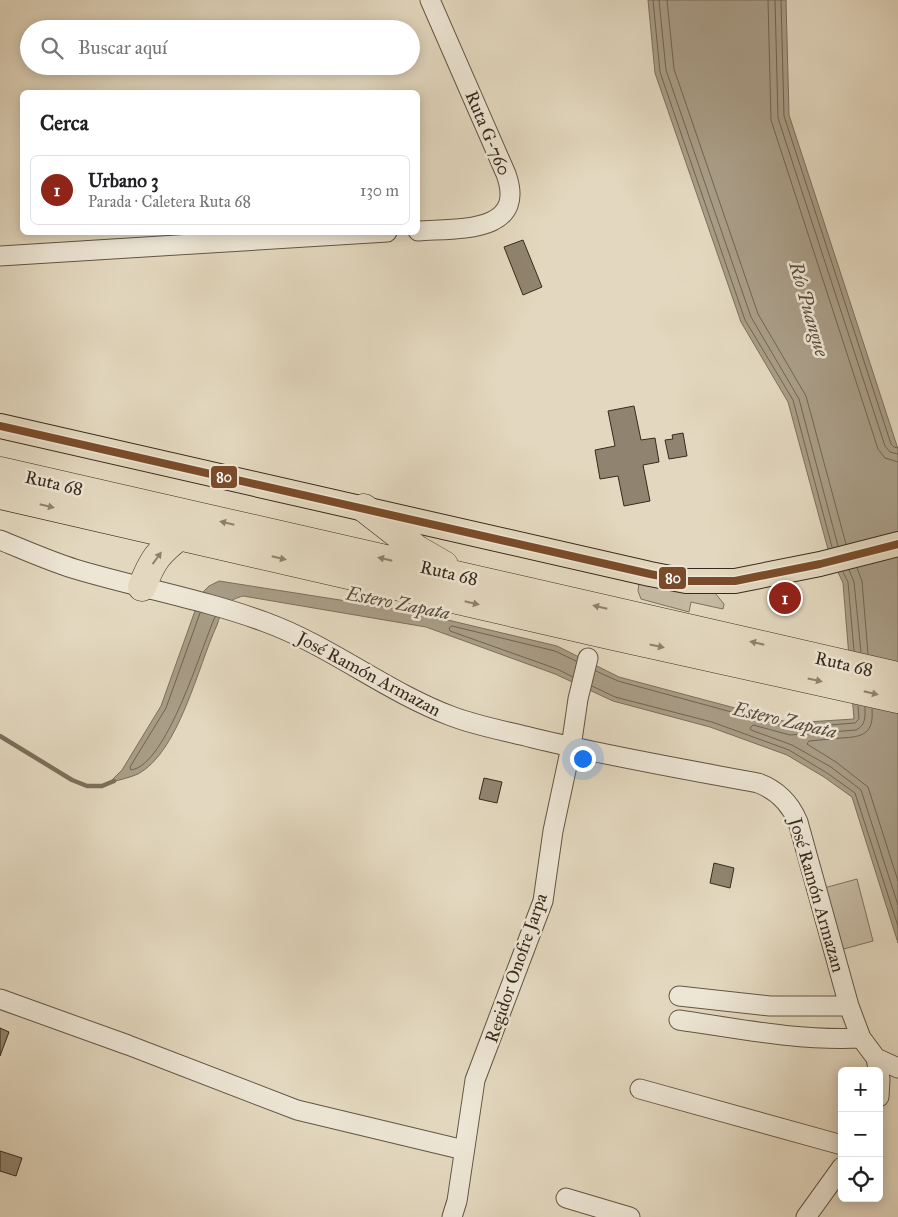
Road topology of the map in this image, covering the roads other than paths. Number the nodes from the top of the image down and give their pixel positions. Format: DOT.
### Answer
graph roads {
  1 [pos="430,0"];
  2 [pos="420,231"];
  3 [pos="339,235"];
  4 [pos="0,256"];
  5 [pos="0,426"];
  6 [pos="0,471"];
  7 [pos="0,495"];
  8 [pos="364,508"];
  9 [pos="181,536"];
  10 [pos="0,540"];
  11 [pos="898,544"];
  12 [pos="467,578"];
  13 [pos="142,587"];
  14 [pos="588,658"];
  15 [pos="841,674"];
  16 [pos="898,676"];
  17 [pos="898,699"];
  18 [pos="571,747"];
  19 [pos="679,996"];
  20 [pos="0,999"];
  21 [pos="849,1006"];
  22 [pos="679,1020"];
  23 [pos="861,1038"];
  24 [pos="876,1058"];
  25 [pos="878,1067"];
  26 [pos="898,1068"];
  27 [pos="640,1089"];
  28 [pos="838,1144"];
  29 [pos="464,1150"];
  30 [pos="838,1173"];
  31 [pos="566,1198"];
  32 [pos="452,1217"];
  33 [pos="630,1217"];
  34 [pos="806,1217"];
  1 -- 2 [label="street, Ruta G-760"];
  3 -- 4 [label="street"];
  5 -- 8 [label="main road"];
  12 -- 6 [label="highway, Ruta 68, one-way"];
  7 -- 9 [label="highway, Ruta 68, one-way"];
  8 -- 11 [label="main road"];
  8 -- 12 [label="highway"];
  13 -- 9 [label="highway, one-way"];
  9 -- 15 [label="highway, Ruta 68, one-way"];
  10 -- 13 [label="street, José Ramón Armazan"];
  15 -- 12 [label="highway, Ruta 68, one-way"];
  13 -- 18 [label="street, José Ramón Armazan"];
  14 -- 18 [label="street, Regidor Onofre Jarpa"];
  15 -- 16 [label="highway, Ruta 68"];
  15 -- 17 [label="highway, Ruta 68, one-way"];
  18 -- 21 [label="street, José Ramón Armazan"];
  18 -- 29 [label="street, Regidor Onofre Jarpa"];
  19 -- 21 [label="street"];
  20 -- 29 [label="street"];
  21 -- 23 [label="street, José Ramón Armazan"];
  22 -- 23 [label="street"];
  23 -- 24 [label="street, José Ramón Armazan"];
  24 -- 25 [label="street, José Ramón Armazan"];
  24 -- 26 [label="street"];
  27 -- 28 [label="street"];
  29 -- 32 [label="street, Regidor Onofre Jarpa"];
  30 -- 34 [label="street"];
  31 -- 33 [label="street"];
}
